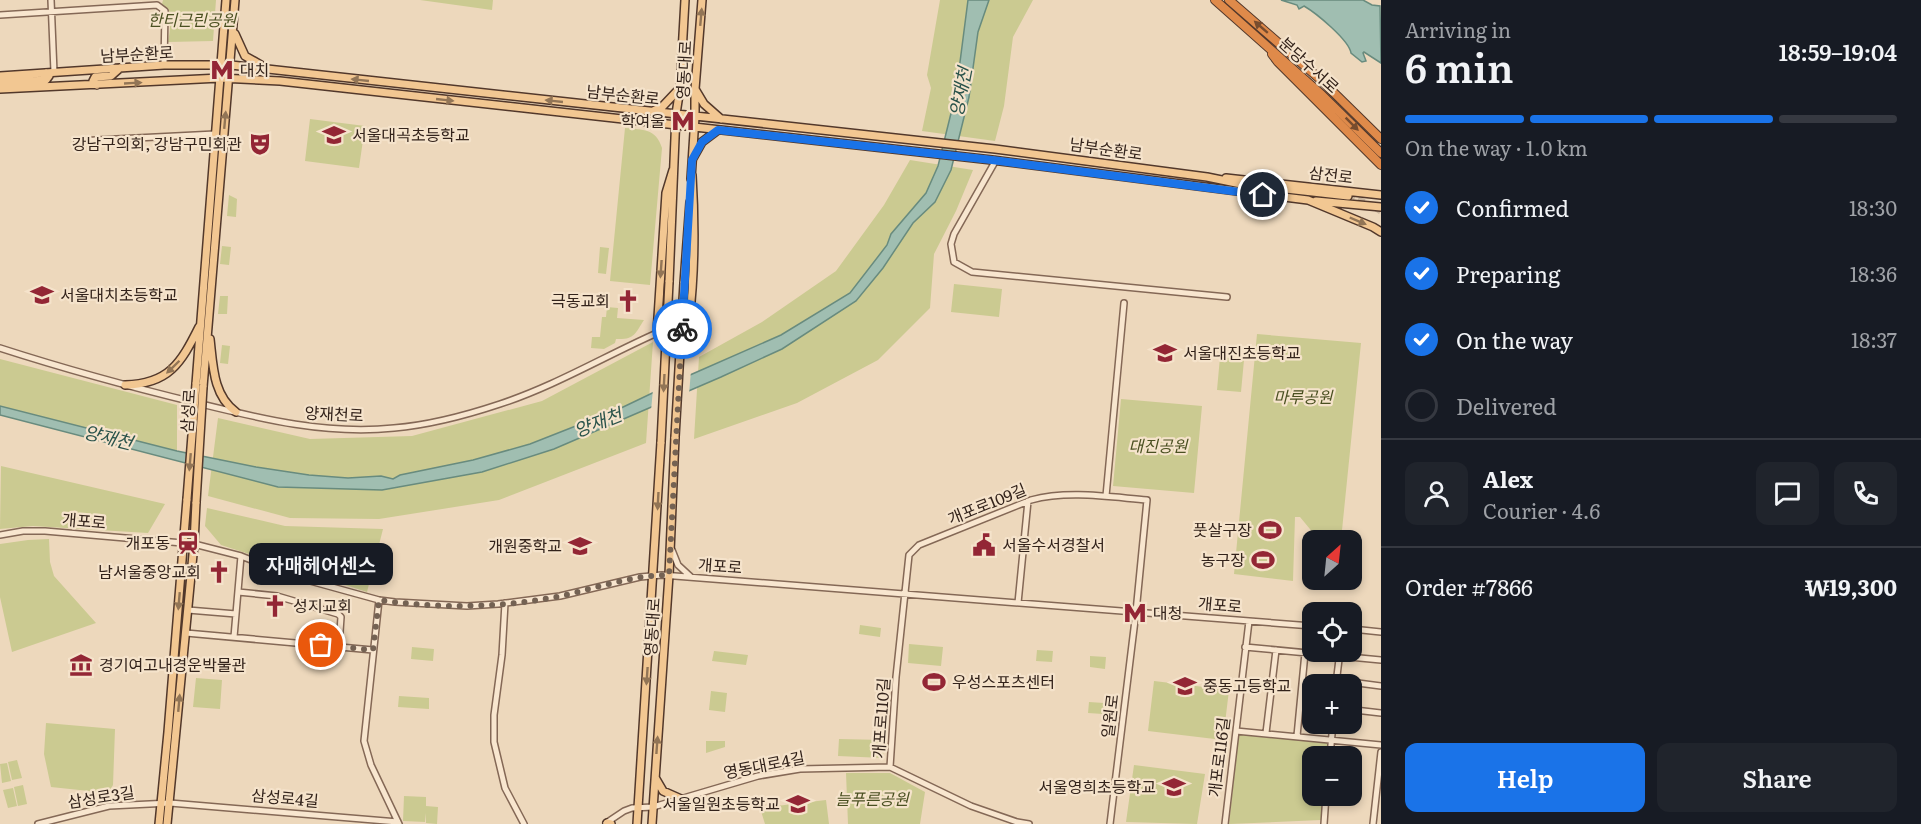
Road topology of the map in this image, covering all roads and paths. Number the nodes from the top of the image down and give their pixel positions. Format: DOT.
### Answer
graph roads {
  1 [pos="51,0"];
  2 [pos="226,0"];
  3 [pos="235,0"];
  4 [pos="685,0"];
  5 [pos="702,0"];
  6 [pos="1215,0"];
  7 [pos="1229,0"];
  8 [pos="52,12"];
  9 [pos="0,15"];
  10 [pos="234,15"];
  11 [pos="1264,42"];
  12 [pos="221,64"];
  13 [pos="231,64"];
  14 [pos="164,65"];
  15 [pos="120,68"];
  16 [pos="269,69"];
  17 [pos="50,73"];
  18 [pos="0,75"];
  19 [pos="220,78"];
  20 [pos="229,79"];
  21 [pos="0,83"];
  22 [pos="97,85"];
  23 [pos="680,88"];
  24 [pos="694,88"];
  25 [pos="0,89"];
  26 [pos="650,111"];
  27 [pos="676,114"];
  28 [pos="695,117"];
  29 [pos="723,120"];
  30 [pos="676,126"];
  31 [pos="694,128"];
  32 [pos="718,130"];
  33 [pos="215,134"];
  34 [pos="1381,139"];
  35 [pos="77,141"];
  36 [pos="1381,153"];
  37 [pos="692,160"];
  38 [pos="994,160"];
  39 [pos="1381,165"];
  40 [pos="673,170"];
  41 [pos="692,176"];
  42 [pos="1207,177"];
  43 [pos="1381,195"];
  44 [pos="1348,196"];
  45 [pos="1308,200"];
  46 [pos="1381,207"];
  47 [pos="1381,232"];
  48 [pos="1227,297"];
  49 [pos="1124,303"];
  50 [pos="204,322"];
  51 [pos="657,333"];
  52 [pos="0,348"];
  53 [pos="125,385"];
  54 [pos="200,386"];
  55 [pos="236,412"];
  56 [pos="1106,496"];
  57 [pos="1029,501"];
  58 [pos="0,535"];
  59 [pos="184,543"];
  60 [pos="194,544"];
  61 [pos="670,546"];
  62 [pos="241,556"];
  63 [pos="669,575"];
  64 [pos="654,576"];
  65 [pos="692,577"];
  66 [pos="238,592"];
  67 [pos="905,594"];
  68 [pos="379,600"];
  69 [pos="505,603"];
  70 [pos="1018,603"];
  71 [pos="188,610"];
  72 [pos="1136,612"];
  73 [pos="236,614"];
  74 [pos="1249,621"];
  75 [pos="1302,625"];
  76 [pos="1362,630"];
  77 [pos="1381,632"];
  78 [pos="186,633"];
  79 [pos="234,637"];
  80 [pos="339,646"];
  81 [pos="1245,647"];
  82 [pos="373,650"];
  83 [pos="1275,650"];
  84 [pos="1302,653"];
  85 [pos="1362,657"];
  86 [pos="1381,660"];
  87 [pos="1304,662"];
  88 [pos="1362,684"];
  89 [pos="1381,686"];
  90 [pos="1362,711"];
  91 [pos="1381,713"];
  92 [pos="1236,730"];
  93 [pos="1266,733"];
  94 [pos="1332,734"];
  95 [pos="1297,736"];
  96 [pos="1331,739"];
  97 [pos="1381,745"];
  98 [pos="1331,746"];
  99 [pos="1381,752"];
  100 [pos="890,767"];
  101 [pos="655,777"];
  102 [pos="1379,794"];
  103 [pos="681,799"];
  104 [pos="161,803"];
  105 [pos="170,803"];
  106 [pos="1325,806"];
  107 [pos="646,808"];
  108 [pos="398,823"];
  109 [pos="38,824"];
  110 [pos="159,824"];
  111 [pos="167,824"];
  112 [pos="524,824"];
  113 [pos="608,824"];
  114 [pos="637,824"];
  115 [pos="652,824"];
  116 [pos="1029,824"];
  117 [pos="1110,824"];
  118 [pos="1224,824"];
  119 [pos="1324,824"];
  120 [pos="1373,824"];
  1 -- 8 [label="street"];
  2 -- 12 [label="main road, 삼성로"];
  3 -- 10 [label="main road, 삼성로"];
  4 -- 23 [label="main road, 영동대로"];
  24 -- 5 [label="main road, 영동대로, one-way"];
  6 -- 11 [label="highway, 분당수서로"];
  34 -- 7 [label="highway, 분당수서로, one-way"];
  8 -- 9 [label="street"];
  8 -- 14 [label="street"];
  8 -- 17 [label="street"];
  10 -- 13 [label="main road, 삼성로"];
  10 -- 16 [label="main road"];
  11 -- 36 [label="highway, 분당수서로, one-way"];
  11 -- 39 [label="highway"];
  12 -- 13 [label="main road, 남부순환로"];
  12 -- 14 [label="main road, 남부순환로"];
  12 -- 19 [label="main road, 삼성로"];
  13 -- 16 [label="main road, 남부순환로"];
  13 -- 20 [label="main road, 삼성로"];
  14 -- 15 [label="main road, 남부순환로"];
  15 -- 17 [label="main road, 남부순환로"];
  15 -- 22 [label="main road"];
  26 -- 16 [label="main road, 남부순환로, one-way"];
  17 -- 18 [label="main road, 남부순환로"];
  17 -- 21 [label="main road"];
  19 -- 20 [label="main road, 남부순환로"];
  22 -- 19 [label="main road, 남부순환로, one-way"];
  19 -- 33 [label="main road, 삼성로"];
  20 -- 30 [label="main road, 남부순환로, one-way"];
  50 -- 20 [label="main road, 삼성로, one-way"];
  22 -- 25 [label="main road, 남부순환로"];
  23 -- 26 [label="main road"];
  23 -- 27 [label="main road, 영동대로"];
  24 -- 28 [label="main road, 영동대로"];
  24 -- 29 [label="main road"];
  26 -- 27 [label="main road, 남부순환로"];
  27 -- 28 [label="main road, 남부순환로"];
  27 -- 30 [label="main road, 영동대로"];
  28 -- 29 [label="main road, 남부순환로"];
  28 -- 31 [label="main road, 영동대로"];
  29 -- 42 [label="main road, 남부순환로"];
  30 -- 31 [label="main road, 남부순환로"];
  30 -- 40 [label="main road, 영동대로"];
  31 -- 32 [label="main road, 남부순환로"];
  31 -- 37 [label="main road, 영동대로"];
  32 -- 37 [label="main road"];
  32 -- 38 [label="main road, 남부순환로"];
  33 -- 35 [label="street"];
  33 -- 50 [label="main road, 삼성로"];
  37 -- 41 [label="main road, 영동대로"];
  38 -- 45 [label="main road, 남부순환로"];
  38 -- 48 [label="street"];
  40 -- 51 [label="main road, one-way"];
  40 -- 64 [label="main road, 영동대로, one-way, bridge"];
  41 -- 51 [label="main road"];
  41 -- 61 [label="main road, 영동대로, bridge"];
  42 -- 43 [label="main road, 삼전로"];
  42 -- 44 [label="main road, 남부순환로"];
  45 -- 46 [label="main road, 삼전로"];
  45 -- 47 [label="main road, 남부순환로, one-way"];
  49 -- 56 [label="street"];
  50 -- 53 [label="main road, one-way"];
  50 -- 54 [label="main road, 삼성로"];
  50 -- 55 [label="main road"];
  51 -- 55 [label="street, 양재천로"];
  52 -- 53 [label="street, 양재천로"];
  53 -- 55 [label="street, 양재천로"];
  54 -- 59 [label="main road, 삼성로, one-way, bridge"];
  54 -- 60 [label="main road, 삼성로, bridge"];
  56 -- 57 [label="street, 개포로109길"];
  56 -- 72 [label="street, 개포로109길"];
  57 -- 67 [label="street, 개포로109길"];
  57 -- 70 [label="street"];
  58 -- 59 [label="street, 개포로"];
  59 -- 60 [label="street, 개포로"];
  59 -- 104 [label="main road, 삼성로, one-way"];
  60 -- 62 [label="street, 개포로"];
  60 -- 71 [label="main road, 삼성로"];
  61 -- 63 [label="main road, 영동대로"];
  61 -- 65 [label="street"];
  62 -- 66 [label="street"];
  62 -- 68 [label="street, 개포로"];
  63 -- 64 [label="street, 개포로"];
  63 -- 65 [label="street, 개포로"];
  101 -- 63 [label="main road, 영동대로, one-way"];
  64 -- 69 [label="street, 개포로"];
  64 -- 107 [label="main road, 영동대로, one-way"];
  65 -- 67 [label="street, 개포로"];
  66 -- 73 [label="street"];
  66 -- 80 [label="street"];
  67 -- 70 [label="street, 개포로"];
  67 -- 100 [label="street, 개포로110길"];
  68 -- 69 [label="street, 개포로"];
  68 -- 82 [label="street"];
  69 -- 112 [label="street"];
  70 -- 72 [label="street, 개포로"];
  71 -- 73 [label="street"];
  71 -- 78 [label="main road, 삼성로"];
  72 -- 74 [label="street, 개포로"];
  72 -- 117 [label="street, 일원로"];
  73 -- 79 [label="street"];
  74 -- 75 [label="street, 개포로"];
  74 -- 81 [label="street, 개포로116길"];
  76 -- 77 [label="street"];
  78 -- 79 [label="street"];
  105 -- 78 [label="main road, 삼성로, one-way"];
  79 -- 80 [label="street"];
  80 -- 82 [label="street"];
  81 -- 83 [label="street"];
  81 -- 92 [label="street, 개포로116길"];
  82 -- 108 [label="street"];
  83 -- 84 [label="street"];
  83 -- 93 [label="street"];
  85 -- 86 [label="street"];
  87 -- 95 [label="street"];
  88 -- 89 [label="street"];
  90 -- 91 [label="street"];
  92 -- 93 [label="street"];
  92 -- 118 [label="street, 개포로116길"];
  93 -- 95 [label="street"];
  94 -- 96 [label="street"];
  95 -- 96 [label="street"];
  96 -- 97 [label="street"];
  96 -- 98 [label="street"];
  99 -- 102 [label="street"];
  100 -- 103 [label="street, 영동대로4길"];
  100 -- 116 [label="street, 개포로110길"];
  101 -- 103 [label="main road"];
  101 -- 107 [label="main road, 영동대로"];
  102 -- 120 [label="street"];
  103 -- 107 [label="street, 영동대로4길"];
  104 -- 105 [label="street, 삼성로3길"];
  104 -- 109 [label="street, 삼성로3길"];
  104 -- 110 [label="main road, 삼성로"];
  105 -- 108 [label="street, 삼성로4길"];
  105 -- 111 [label="main road, 삼성로"];
  106 -- 119 [label="street"];
  107 -- 113 [label="street, 영동대로4길"];
  107 -- 114 [label="main road, 영동대로"];
  107 -- 115 [label="main road, 영동대로"];
}
